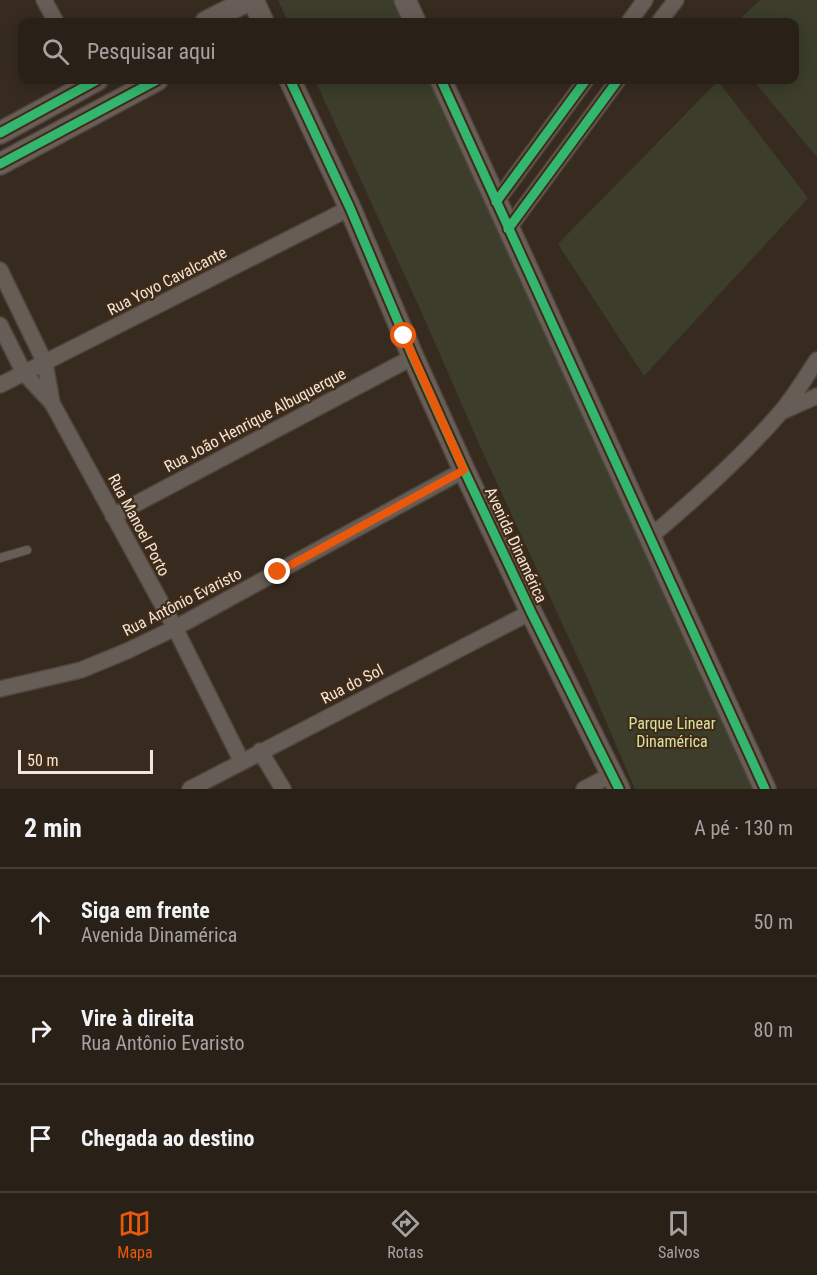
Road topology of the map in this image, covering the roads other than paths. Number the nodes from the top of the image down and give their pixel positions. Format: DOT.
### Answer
graph roads {
  1 [pos="44,0"];
  2 [pos="251,0"];
  3 [pos="405,0"];
  4 [pos="645,0"];
  5 [pos="676,0"];
  6 [pos="54,18"];
  7 [pos="214,18"];
  8 [pos="261,18"];
  9 [pos="413,18"];
  10 [pos="632,18"];
  11 [pos="662,18"];
  12 [pos="85,84"];
  13 [pos="150,84"];
  14 [pos="292,84"];
  15 [pos="443,84"];
  16 [pos="583,84"];
  17 [pos="615,84"];
  18 [pos="0,134"];
  19 [pos="0,164"];
  20 [pos="495,202"];
  21 [pos="350,208"];
  22 [pos="508,229"];
  23 [pos="0,270"];
  24 [pos="0,325"];
  25 [pos="413,357"];
  26 [pos="817,360"];
  27 [pos="45,363"];
  28 [pos="24,373"];
  29 [pos="0,385"];
  30 [pos="817,396"];
  31 [pos="52,403"];
  32 [pos="781,412"];
  33 [pos="464,470"];
  34 [pos="113,516"];
  35 [pos="650,537"];
  36 [pos="27,550"];
  37 [pos="0,558"];
  38 [pos="531,612"];
  39 [pos="175,628"];
  40 [pos="0,688"];
  41 [pos="260,752"];
  42 [pos="242,762"];
  43 [pos="616,782"];
  44 [pos="190,789"];
  45 [pos="283,789"];
  46 [pos="584,789"];
  47 [pos="765,789"];
  1 -- 6 [label="street"];
  2 -- 7 [label="main road"];
  2 -- 8 [label="main road"];
  3 -- 9 [label="main road"];
  4 -- 10 [label="street"];
  5 -- 11 [label="street"];
  12 -- 18 [label="main road"];
  13 -- 19 [label="main road"];
  14 -- 21 [label="main road, Avenida Dinamérica"];
  15 -- 20 [label="main road"];
  16 -- 20 [label="street"];
  17 -- 22 [label="street"];
  20 -- 22 [label="main road"];
  21 -- 25 [label="main road, Avenida Dinamérica"];
  21 -- 27 [label="street, Rua Yoyo Cavalcante"];
  22 -- 35 [label="main road"];
  23 -- 27 [label="street, Rua Manoel Porto"];
  24 -- 28 [label="street, Rua Manoel Porto"];
  25 -- 33 [label="main road, Avenida Dinamérica"];
  25 -- 34 [label="street, Rua João Henrique Albuquerque"];
  26 -- 32 [label="street"];
  27 -- 28 [label="street, Rua Yoyo Cavalcante"];
  27 -- 31 [label="street, Rua Manoel Porto"];
  28 -- 29 [label="street, Rua Yoyo Cavalcante"];
  28 -- 31 [label="street, Rua Manoel Porto"];
  30 -- 32 [label="street"];
  31 -- 34 [label="street, Rua Manoel Porto"];
  32 -- 35 [label="street"];
  33 -- 38 [label="main road, Avenida Dinamérica"];
  33 -- 39 [label="street, Rua Antônio Evaristo"];
  34 -- 39 [label="street, Rua Manoel Porto"];
  35 -- 47 [label="main road"];
  36 -- 37 [label="lane"];
  38 -- 41 [label="street, Rua do Sol"];
  38 -- 43 [label="main road, Avenida Dinamérica"];
  39 -- 40 [label="street, Rua Antônio Evaristo"];
  39 -- 42 [label="street, Rua Manoel Porto"];
  41 -- 42 [label="street, Rua do Sol"];
  41 -- 45 [label="street"];
  42 -- 44 [label="street, Rua do Sol"];
  43 -- 46 [label="street"];
}
